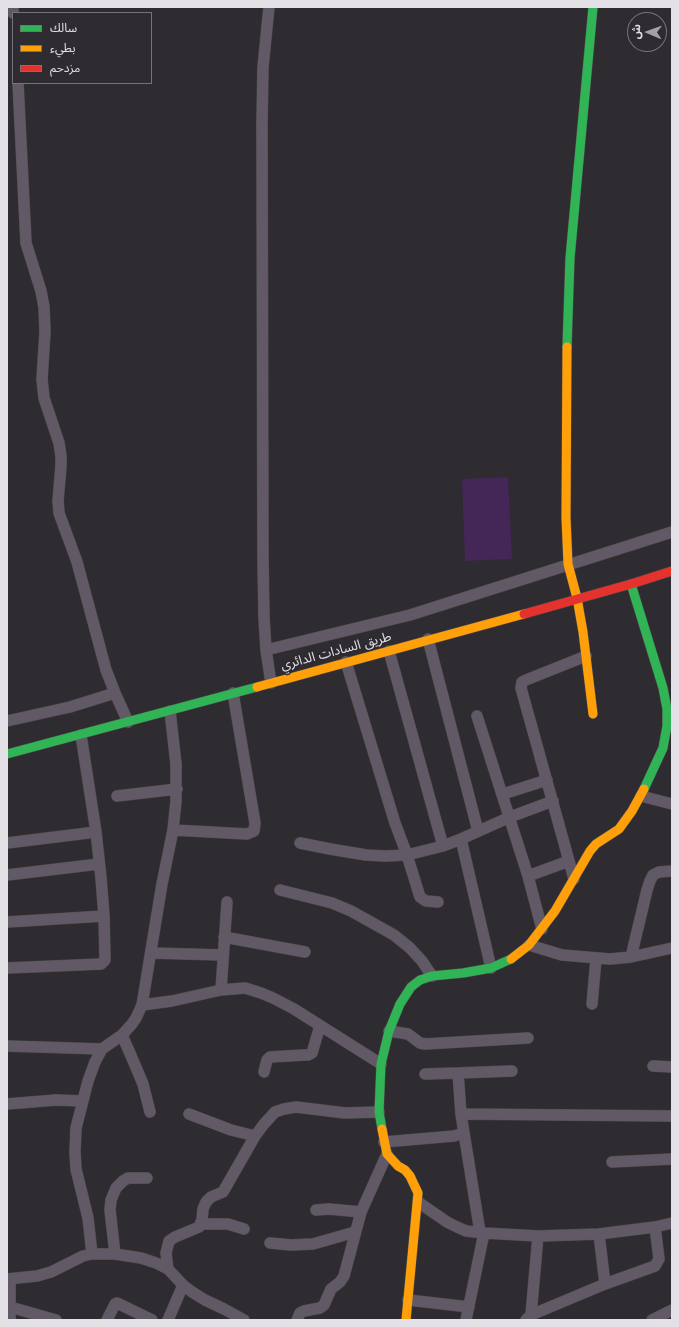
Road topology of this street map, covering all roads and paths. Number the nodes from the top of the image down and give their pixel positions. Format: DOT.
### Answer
graph roads {
  1 [pos="269,7"];
  2 [pos="593,7"];
  3 [pos="18,84"];
  4 [pos="672,532"];
  5 [pos="568,564"];
  6 [pos="672,571"];
  7 [pos="631,584"];
  8 [pos="577,598"];
  9 [pos="428,639"];
  10 [pos="266,650"];
  11 [pos="389,651"];
  12 [pos="586,656"];
  13 [pos="346,662"];
  14 [pos="271,683"];
  15 [pos="233,693"];
  16 [pos="115,694"];
  17 [pos="170,710"];
  18 [pos="593,714"];
  19 [pos="477,716"];
  20 [pos="7,721"];
  21 [pos="128,722"];
  22 [pos="81,735"];
  23 [pos="667,748"];
  24 [pos="7,754"];
  25 [pos="547,780"];
  26 [pos="176,789"];
  27 [pos="503,794"];
  28 [pos="117,796"];
  29 [pos="641,796"];
  30 [pos="553,801"];
  31 [pos="672,804"];
  32 [pos="510,817"];
  33 [pos="173,830"];
  34 [pos="478,831"];
  35 [pos="96,832"];
  36 [pos="461,839"];
  37 [pos="7,843"];
  38 [pos="300,843"];
  39 [pos="443,846"];
  40 [pos="407,855"];
  41 [pos="569,860"];
  42 [pos="99,864"];
  43 [pos="672,871"];
  44 [pos="7,875"];
  45 [pos="528,876"];
  46 [pos="574,879"];
  47 [pos="280,890"];
  48 [pos="227,902"];
  49 [pos="438,902"];
  50 [pos="104,916"];
  51 [pos="7,922"];
  52 [pos="542,928"];
  53 [pos="224,937"];
  54 [pos="529,945"];
  55 [pos="672,948"];
  56 [pos="305,952"];
  57 [pos="151,953"];
  58 [pos="222,955"];
  59 [pos="631,957"];
  60 [pos="596,959"];
  61 [pos="7,968"];
  62 [pos="491,968"];
  63 [pos="432,976"];
  64 [pos="221,990"];
  65 [pos="592,1004"];
  66 [pos="142,1005"];
  67 [pos="320,1026"];
  68 [pos="390,1031"];
  69 [pos="122,1035"];
  70 [pos="528,1038"];
  71 [pos="7,1046"];
  72 [pos="102,1049"];
  73 [pos="381,1064"];
  74 [pos="653,1066"];
  75 [pos="672,1067"];
  76 [pos="264,1072"];
  77 [pos="512,1072"];
  78 [pos="458,1073"];
  79 [pos="425,1074"];
  80 [pos="82,1100"];
  81 [pos="7,1104"];
  82 [pos="150,1112"];
  83 [pos="379,1112"];
  84 [pos="189,1114"];
  85 [pos="460,1114"];
  86 [pos="672,1116"];
  87 [pos="464,1133"];
  88 [pos="255,1136"];
  89 [pos="384,1142"];
  90 [pos="387,1154"];
  91 [pos="672,1159"];
  92 [pos="612,1162"];
  93 [pos="147,1178"];
  94 [pos="418,1202"];
  95 [pos="316,1210"];
  96 [pos="361,1212"];
  97 [pos="672,1223"];
  98 [pos="201,1224"];
  99 [pos="655,1227"];
  100 [pos="244,1229"];
  101 [pos="355,1232"];
  102 [pos="482,1233"];
  103 [pos="599,1234"];
  104 [pos="538,1236"];
  105 [pos="270,1243"];
  106 [pos="92,1254"];
  107 [pos="115,1254"];
  108 [pos="168,1269"];
  109 [pos="9,1279"];
  110 [pos="605,1284"];
  111 [pos="183,1286"];
  112 [pos="408,1300"];
  113 [pos="10,1306"];
  114 [pos="469,1307"];
  115 [pos="672,1310"];
  116 [pos="528,1318"];
  117 [pos="10,1320"];
  118 [pos="56,1320"];
  119 [pos="108,1320"];
  120 [pos="152,1320"];
  121 [pos="168,1320"];
  122 [pos="244,1320"];
  123 [pos="297,1320"];
  124 [pos="406,1320"];
  125 [pos="466,1320"];
  126 [pos="652,1320"];
  1 -- 10 [label="street"];
  2 -- 5 [label="street"];
  3 -- 16 [label="street"];
  4 -- 5 [label="street"];
  5 -- 8 [label="street"];
  5 -- 10 [label="street"];
  6 -- 7 [label="street, طريق السادات الدائري"];
  7 -- 8 [label="street, طريق السادات الدائري"];
  7 -- 23 [label="street"];
  8 -- 9 [label="street, طريق السادات الدائري"];
  8 -- 12 [label="street"];
  9 -- 11 [label="street, طريق السادات الدائري"];
  9 -- 34 [label="street"];
  10 -- 14 [label="street"];
  11 -- 13 [label="street, طريق السادات الدائري"];
  11 -- 39 [label="street"];
  12 -- 18 [label="street"];
  12 -- 25 [label="street"];
  13 -- 14 [label="street, طريق السادات الدائري"];
  13 -- 40 [label="street"];
  14 -- 15 [label="street, طريق السادات الدائري"];
  15 -- 17 [label="street, طريق السادات الدائري"];
  15 -- 33 [label="street"];
  16 -- 20 [label="street"];
  16 -- 21 [label="street"];
  17 -- 21 [label="street, طريق السادات الدائري"];
  17 -- 26 [label="street"];
  19 -- 27 [label="street"];
  21 -- 22 [label="street, طريق السادات الدائري"];
  22 -- 24 [label="street, طريق السادات الدائري"];
  22 -- 35 [label="street"];
  23 -- 29 [label="street"];
  25 -- 27 [label="street"];
  25 -- 30 [label="street"];
  26 -- 28 [label="street"];
  26 -- 33 [label="street"];
  27 -- 32 [label="street"];
  29 -- 31 [label="street"];
  29 -- 46 [label="street"];
  30 -- 32 [label="street"];
  30 -- 41 [label="street"];
  32 -- 34 [label="street"];
  32 -- 45 [label="street"];
  33 -- 57 [label="street"];
  34 -- 36 [label="street"];
  35 -- 37 [label="street"];
  35 -- 42 [label="street"];
  36 -- 39 [label="street"];
  36 -- 62 [label="street"];
  38 -- 40 [label="street"];
  39 -- 40 [label="street"];
  40 -- 49 [label="street"];
  41 -- 45 [label="street"];
  41 -- 46 [label="street"];
  42 -- 44 [label="street"];
  42 -- 50 [label="street"];
  43 -- 59 [label="street"];
  45 -- 52 [label="street"];
  46 -- 52 [label="street"];
  47 -- 63 [label="street"];
  48 -- 53 [label="street"];
  50 -- 51 [label="street"];
  50 -- 61 [label="street"];
  52 -- 54 [label="street"];
  53 -- 56 [label="street"];
  53 -- 58 [label="street"];
  54 -- 60 [label="street"];
  54 -- 62 [label="street"];
  55 -- 59 [label="street"];
  57 -- 58 [label="street"];
  57 -- 66 [label="street"];
  58 -- 64 [label="street"];
  59 -- 60 [label="street"];
  60 -- 65 [label="street"];
  62 -- 63 [label="street"];
  63 -- 68 [label="street"];
  64 -- 66 [label="street"];
  64 -- 67 [label="street"];
  66 -- 69 [label="street"];
  67 -- 73 [label="street"];
  67 -- 76 [label="street"];
  68 -- 70 [label="street"];
  68 -- 73 [label="street"];
  69 -- 72 [label="street"];
  69 -- 82 [label="street"];
  71 -- 72 [label="street"];
  72 -- 80 [label="street"];
  73 -- 83 [label="street"];
  74 -- 75 [label="street"];
  77 -- 78 [label="street"];
  78 -- 79 [label="street"];
  78 -- 85 [label="street"];
  80 -- 81 [label="street"];
  80 -- 106 [label="street"];
  83 -- 88 [label="street"];
  83 -- 89 [label="street"];
  84 -- 88 [label="street"];
  85 -- 86 [label="street"];
  85 -- 87 [label="street"];
  87 -- 89 [label="street"];
  87 -- 102 [label="street"];
  88 -- 98 [label="street"];
  89 -- 90 [label="street"];
  90 -- 94 [label="street"];
  90 -- 96 [label="street"];
  91 -- 92 [label="street"];
  93 -- 107 [label="street"];
  94 -- 102 [label="street"];
  94 -- 112 [label="street"];
  95 -- 96 [label="street"];
  96 -- 101 [label="street"];
  97 -- 99 [label="street"];
  98 -- 100 [label="street"];
  98 -- 108 [label="street"];
  99 -- 103 [label="street"];
  99 -- 110 [label="street"];
  101 -- 105 [label="street"];
  101 -- 123 [label="street"];
  102 -- 104 [label="street"];
  102 -- 114 [label="street"];
  103 -- 104 [label="street"];
  103 -- 110 [label="street"];
  104 -- 116 [label="street"];
  106 -- 107 [label="street"];
  106 -- 109 [label="street"];
  107 -- 108 [label="street"];
  108 -- 111 [label="street"];
  109 -- 113 [label="street"];
  110 -- 116 [label="street"];
  111 -- 121 [label="street"];
  111 -- 122 [label="street"];
  112 -- 114 [label="street"];
  112 -- 124 [label="street"];
  113 -- 117 [label="street"];
  113 -- 118 [label="street"];
  114 -- 125 [label="street"];
  115 -- 126 [label="street"];
  119 -- 120 [label="street"];
}
